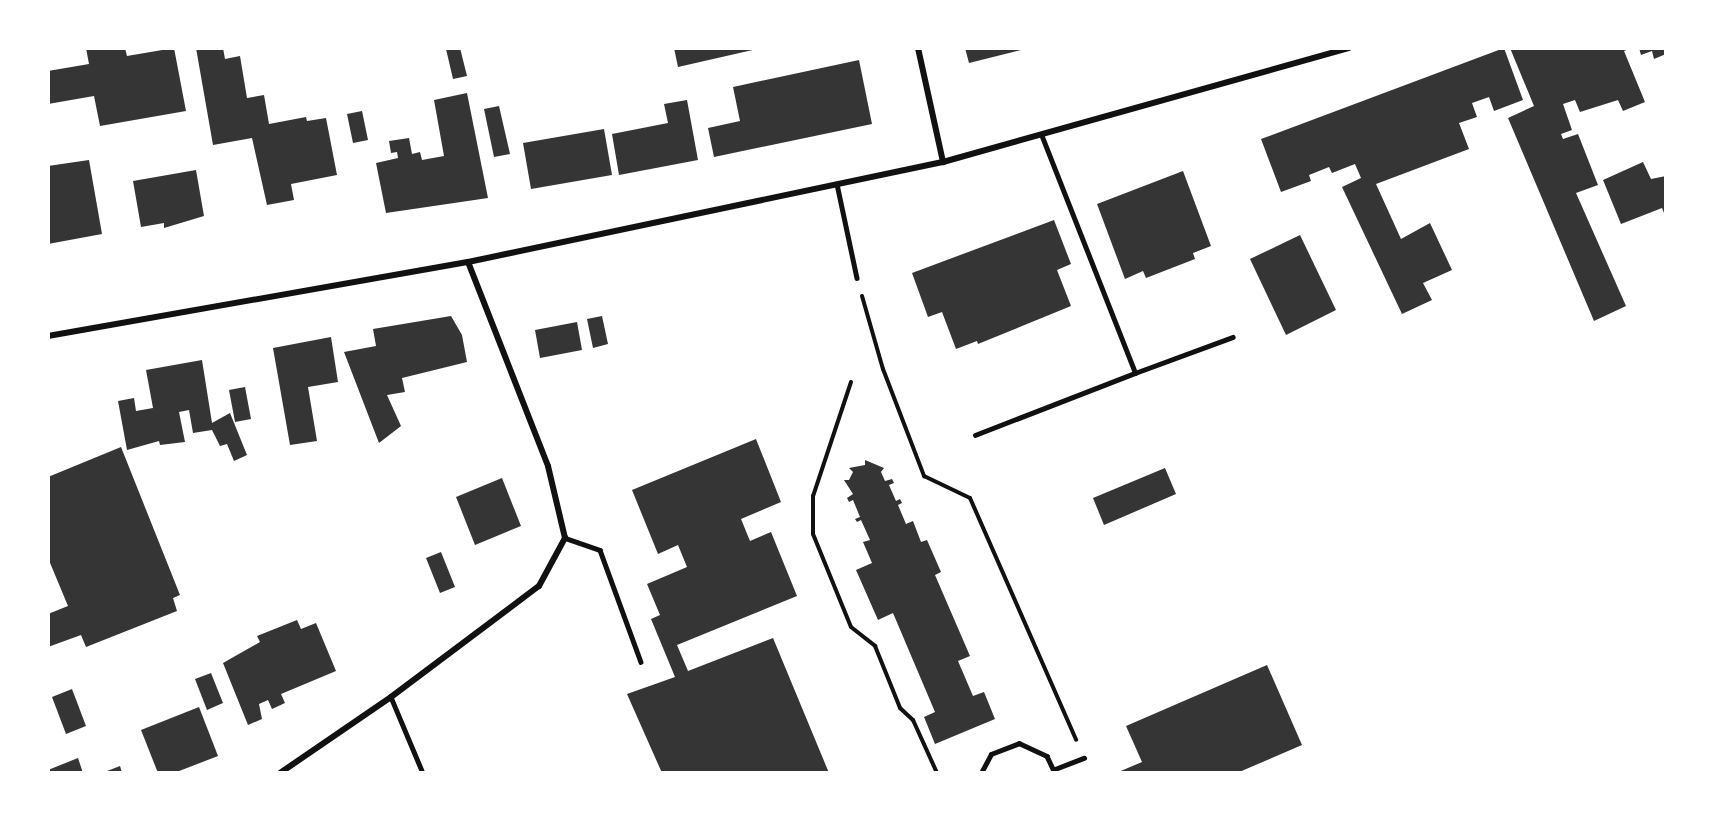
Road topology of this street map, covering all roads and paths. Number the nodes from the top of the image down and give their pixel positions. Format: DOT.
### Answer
graph roads {
  1 [pos="918,48"];
  2 [pos="1348,48"];
  3 [pos="1042,137"];
  4 [pos="943,162"];
  5 [pos="837,184"];
  6 [pos="468,262"];
  7 [pos="857,278"];
  8 [pos="48,336"];
  9 [pos="1233,337"];
  10 [pos="1135,374"];
  11 [pos="851,382"];
  12 [pos="975,435"];
  13 [pos="565,538"];
  14 [pos="640,662"];
  15 [pos="391,698"];
  16 [pos="1084,758"];
  17 [pos="1055,771"];
  18 [pos="280,773"];
  19 [pos="423,773"];
  20 [pos="937,773"];
  21 [pos="981,773"];
  1 -- 4 [label="street"];
  2 -- 3 [label="street"];
  3 -- 4 [label="street"];
  3 -- 10 [label="lane"];
  4 -- 5 [label="street"];
  5 -- 6 [label="street"];
  5 -- 7 [label="lane"];
  6 -- 8 [label="street"];
  6 -- 13 [label="street"];
  7 -- 16 [label="path"];
  9 -- 10 [label="lane"];
  10 -- 12 [label="lane"];
  11 -- 20 [label="path"];
  13 -- 14 [label="lane"];
  13 -- 15 [label="street"];
  15 -- 18 [label="street"];
  15 -- 19 [label="lane"];
  16 -- 17 [label="lane"];
  17 -- 21 [label="lane"];
}
